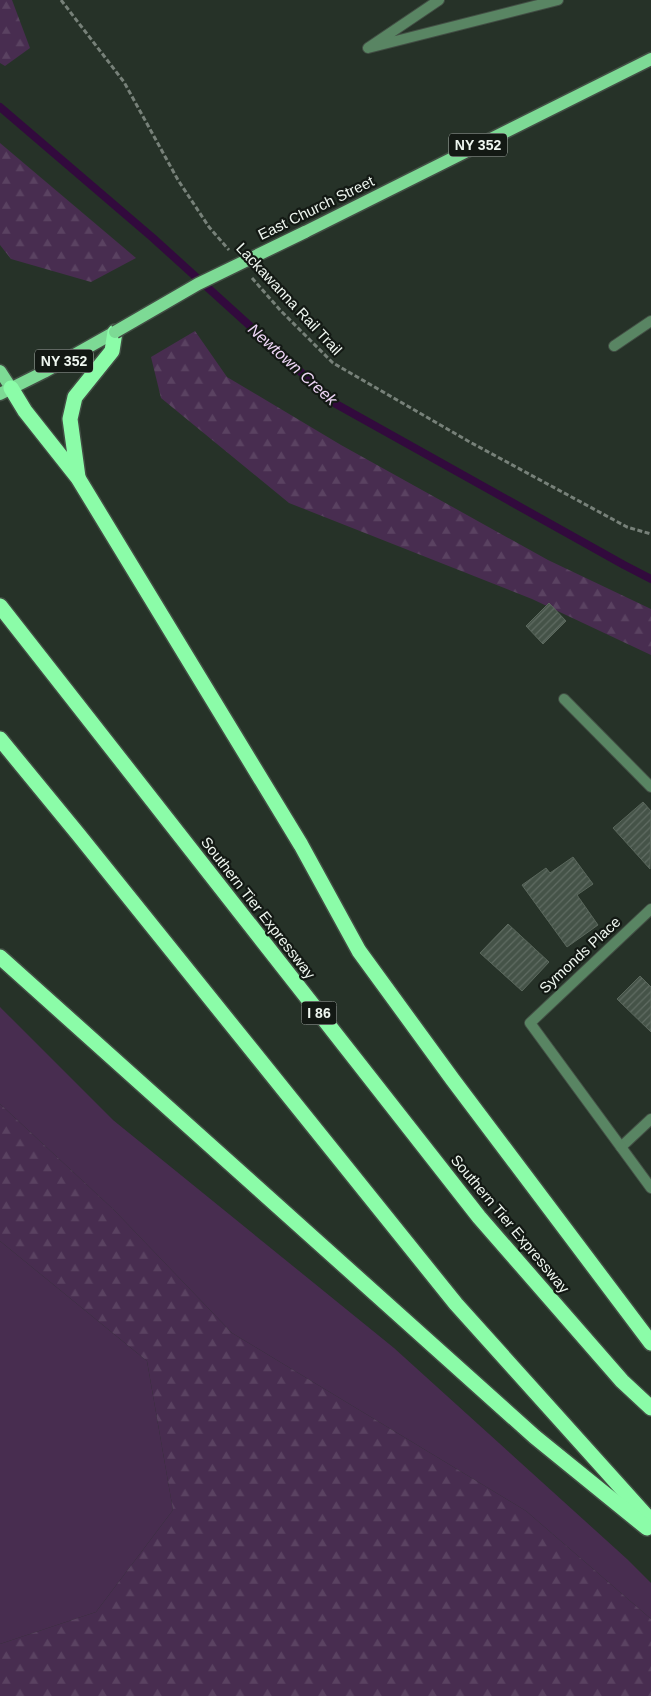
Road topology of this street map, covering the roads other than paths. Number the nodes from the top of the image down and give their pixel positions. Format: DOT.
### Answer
graph roads {
  1 [pos="439,0"];
  2 [pos="558,0"];
  3 [pos="651,59"];
  4 [pos="651,321"];
  5 [pos="115,332"];
  6 [pos="614,346"];
  7 [pos="0,372"];
  8 [pos="5,391"];
  9 [pos="78,478"];
  10 [pos="0,606"];
  11 [pos="564,699"];
  12 [pos="0,739"];
  13 [pos="651,787"];
  14 [pos="651,909"];
  15 [pos="0,957"];
  16 [pos="651,1119"];
  17 [pos="621,1147"];
  18 [pos="651,1188"];
  19 [pos="651,1343"];
  20 [pos="651,1408"];
  21 [pos="651,1521"];
  22 [pos="651,1531"];
  1 -- 2 [label="street"];
  3 -- 5 [label="main road, East Church Street / NY 352, bridge"];
  4 -- 6 [label="street"];
  5 -- 8 [label="main road, East Church Street / NY 352"];
  5 -- 9 [label="highway"];
  7 -- 8 [label="main road"];
  8 -- 9 [label="highway"];
  9 -- 19 [label="highway"];
  10 -- 20 [label="highway, Southern Tier Expressway / I 86"];
  11 -- 13 [label="street"];
  12 -- 21 [label="highway"];
  14 -- 17 [label="street, Symonds Place"];
  15 -- 22 [label="highway"];
  16 -- 17 [label="street"];
  17 -- 18 [label="street"];
}
